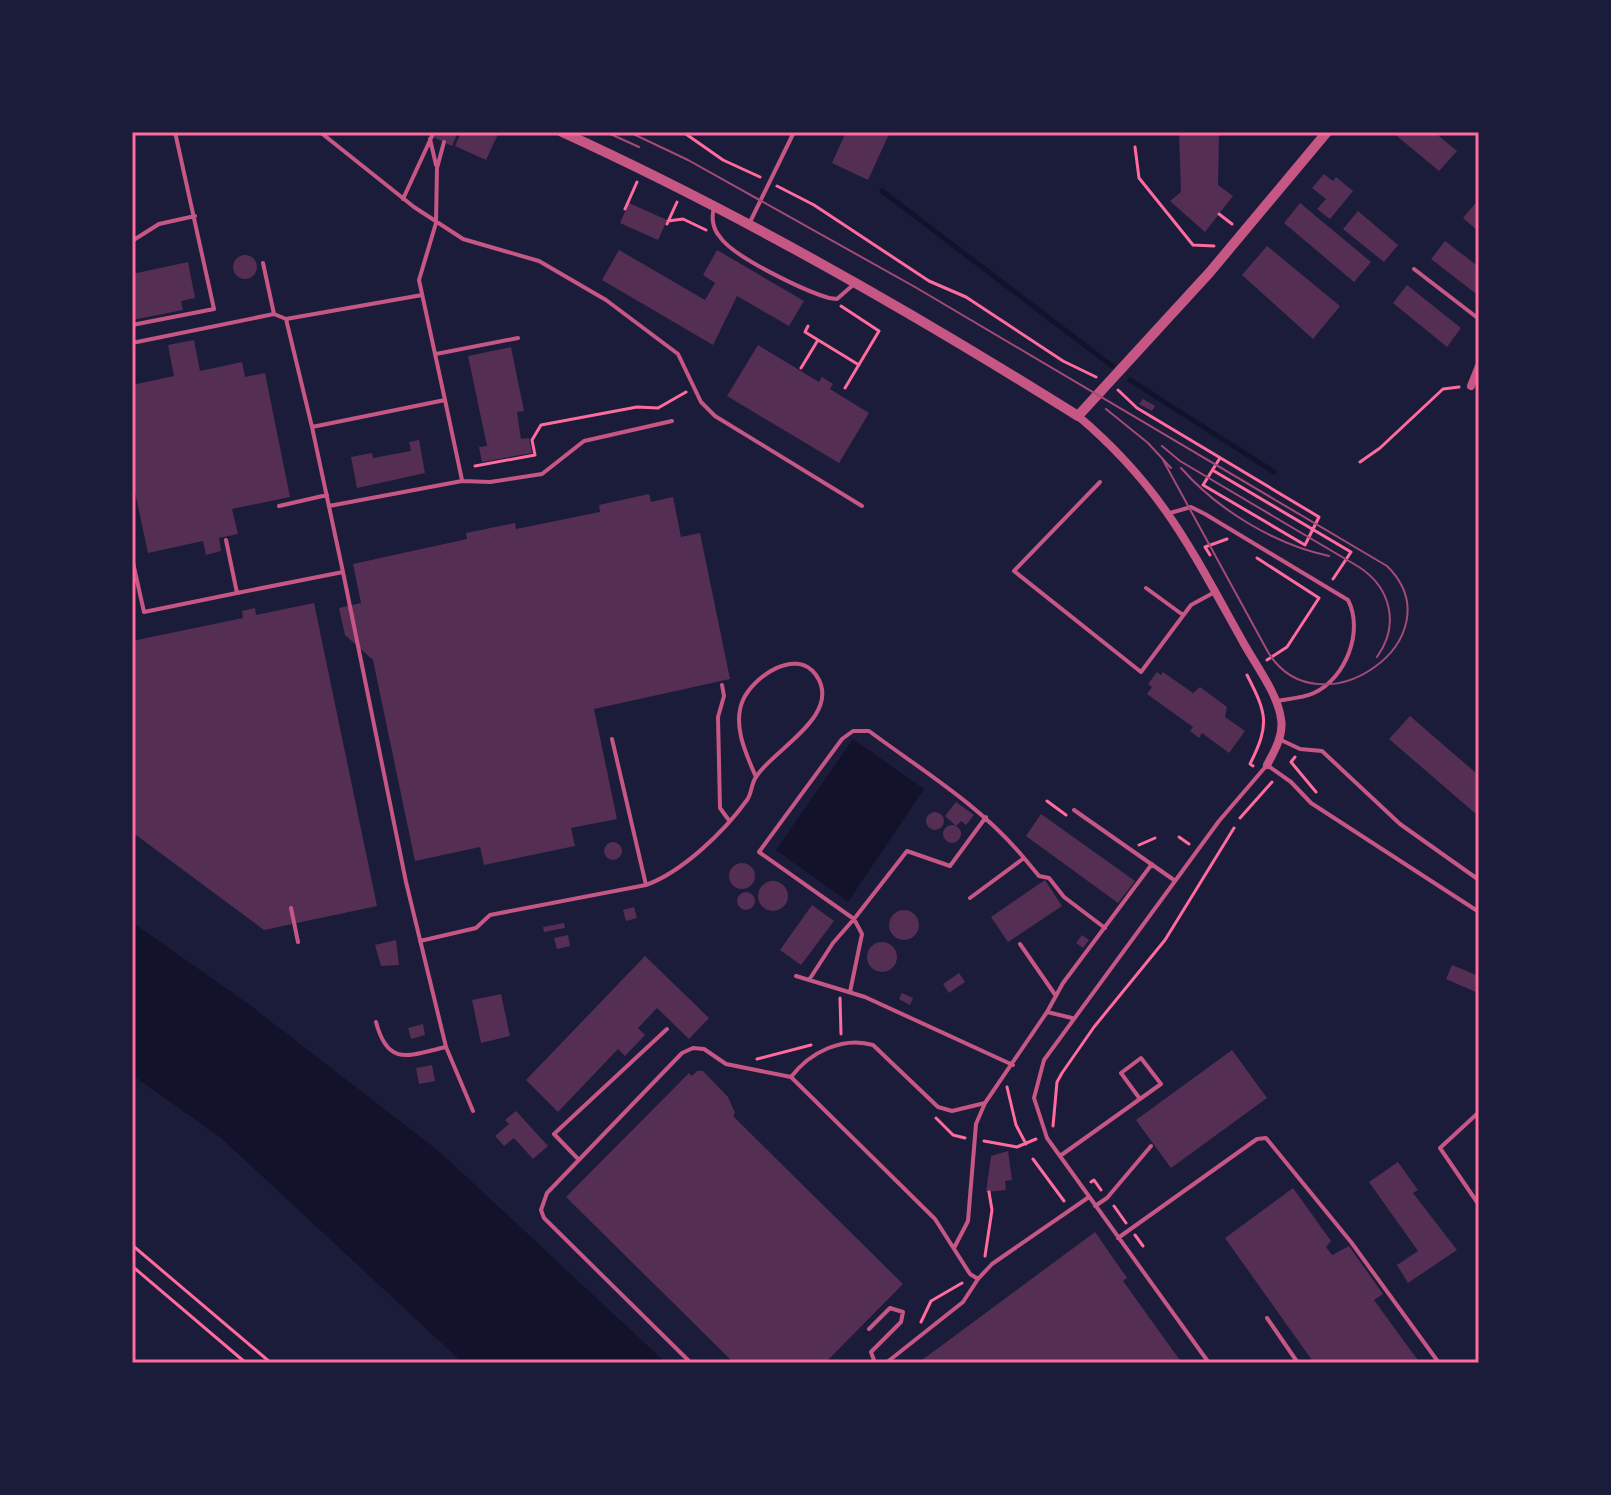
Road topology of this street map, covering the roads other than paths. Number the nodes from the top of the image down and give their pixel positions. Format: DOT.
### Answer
graph roads {
  1 [pos="175,132"];
  2 [pos="320,132"];
  3 [pos="562,132"];
  4 [pos="794,132"];
  5 [pos="1327,132"];
  6 [pos="444,142"];
  7 [pos="437,168"];
  8 [pos="403,199"];
  9 [pos="714,205"];
  10 [pos="195,216"];
  11 [pos="436,223"];
  12 [pos="749,224"];
  13 [pos="132,241"];
  14 [pos="263,263"];
  15 [pos="1414,269"];
  16 [pos="853,284"];
  17 [pos="422,295"];
  18 [pos="274,314"];
  19 [pos="286,319"];
  20 [pos="1479,319"];
  21 [pos="132,325"];
  22 [pos="518,338"];
  23 [pos="132,343"];
  24 [pos="436,354"];
  25 [pos="1479,366"];
  26 [pos="1471,386"];
  27 [pos="445,400"];
  28 [pos="1078,416"];
  29 [pos="672,421"];
  30 [pos="312,427"];
  31 [pos="462,481"];
  32 [pos="1100,482"];
  33 [pos="327,495"];
  34 [pos="279,506"];
  35 [pos="329,506"];
  36 [pos="862,506"];
  37 [pos="1170,513"];
  38 [pos="226,540"];
  39 [pos="132,558"];
  40 [pos="343,572"];
  41 [pos="1146,588"];
  42 [pos="1215,592"];
  43 [pos="237,593"];
  44 [pos="1183,615"];
  45 [pos="722,685"];
  46 [pos="1274,701"];
  47 [pos="612,739"];
  48 [pos="1279,739"];
  49 [pos="1267,765"];
  50 [pos="756,777"];
  51 [pos="1074,810"];
  52 [pos="986,817"];
  53 [pos="728,819"];
  54 [pos="1024,858"];
  55 [pos="1152,864"];
  56 [pos="1174,880"];
  57 [pos="1479,880"];
  58 [pos="646,885"];
  59 [pos="970,898"];
  60 [pos="291,908"];
  61 [pos="1479,912"];
  62 [pos="854,919"];
  63 [pos="1105,928"];
  64 [pos="420,941"];
  65 [pos="298,942"];
  66 [pos="1020,944"];
  67 [pos="796,976"];
  68 [pos="809,980"];
  69 [pos="850,992"];
  70 [pos="1056,996"];
  71 [pos="1047,1012"];
  72 [pos="1072,1018"];
  73 [pos="376,1022"];
  74 [pos="667,1029"];
  75 [pos="446,1047"];
  76 [pos="1013,1065"];
  77 [pos="791,1077"];
  78 [pos="1140,1099"];
  79 [pos="985,1103"];
  80 [pos="473,1111"];
  81 [pos="1479,1112"];
  82 [pos="1151,1146"];
  83 [pos="1060,1156"];
  84 [pos="579,1160"];
  85 [pos="1089,1197"];
  86 [pos="1479,1205"];
  87 [pos="1095,1206"];
  88 [pos="1118,1238"];
  89 [pos="954,1248"];
  90 [pos="978,1279"];
  91 [pos="1267,1318"];
  92 [pos="869,1329"];
  93 [pos="889,1362"];
  94 [pos="691,1363"];
  95 [pos="875,1363"];
  96 [pos="1209,1363"];
  97 [pos="1298,1363"];
  98 [pos="1439,1363"];
  1 -- 10 [label="lane"];
  2 -- 8 [label="lane"];
  3 -- 9 [label="street"];
  4 -- 12 [label="lane"];
  5 -- 28 [label="street"];
  6 -- 7 [label="lane"];
  7 -- 8 [label="lane"];
  7 -- 11 [label="lane"];
  8 -- 11 [label="lane"];
  9 -- 12 [label="street"];
  9 -- 16 [label="lane"];
  10 -- 13 [label="lane"];
  10 -- 21 [label="lane"];
  11 -- 17 [label="lane"];
  11 -- 36 [label="lane"];
  12 -- 16 [label="street"];
  14 -- 18 [label="lane"];
  15 -- 20 [label="lane"];
  16 -- 28 [label="street"];
  17 -- 19 [label="lane"];
  17 -- 24 [label="lane"];
  18 -- 19 [label="lane"];
  18 -- 23 [label="lane"];
  19 -- 30 [label="lane"];
  22 -- 24 [label="lane"];
  24 -- 27 [label="lane"];
  25 -- 26 [label="street"];
  27 -- 30 [label="lane"];
  27 -- 31 [label="lane"];
  28 -- 37 [label="street"];
  29 -- 31 [label="lane"];
  30 -- 33 [label="lane"];
  31 -- 35 [label="lane"];
  32 -- 44 [label="lane"];
  33 -- 34 [label="lane"];
  33 -- 35 [label="lane"];
  35 -- 40 [label="lane"];
  37 -- 42 [label="street"];
  37 -- 46 [label="lane"];
  38 -- 43 [label="lane"];
  39 -- 43 [label="lane"];
  40 -- 43 [label="lane"];
  40 -- 64 [label="lane"];
  41 -- 44 [label="lane"];
  42 -- 44 [label="lane"];
  42 -- 46 [label="street"];
  45 -- 53 [label="lane"];
  46 -- 48 [label="street"];
  47 -- 58 [label="lane"];
  48 -- 49 [label="street"];
  48 -- 57 [label="lane"];
  49 -- 56 [label="lane"];
  49 -- 61 [label="lane"];
  50 -- 50 [label="lane"];
  50 -- 53 [label="lane"];
  51 -- 55 [label="lane"];
  52 -- 54 [label="lane"];
  52 -- 62 [label="lane"];
  52 -- 62 [label="lane"];
  53 -- 58 [label="lane"];
  54 -- 59 [label="lane"];
  54 -- 63 [label="lane"];
  55 -- 56 [label="lane"];
  55 -- 63 [label="lane"];
  56 -- 72 [label="lane"];
  58 -- 64 [label="lane"];
  60 -- 65 [label="lane"];
  62 -- 68 [label="lane"];
  62 -- 69 [label="lane"];
  63 -- 70 [label="lane"];
  64 -- 75 [label="lane"];
  66 -- 70 [label="lane"];
  67 -- 68 [label="lane"];
  68 -- 69 [label="lane"];
  69 -- 76 [label="lane"];
  70 -- 71 [label="lane"];
  71 -- 72 [label="lane"];
  71 -- 76 [label="lane"];
  72 -- 83 [label="lane"];
  73 -- 75 [label="lane"];
  74 -- 84 [label="lane"];
  75 -- 80 [label="lane"];
  76 -- 79 [label="lane"];
  77 -- 79 [label="lane"];
  77 -- 84 [label="lane"];
  77 -- 89 [label="lane"];
  78 -- 78 [label="lane"];
  78 -- 83 [label="lane"];
  79 -- 89 [label="lane"];
  81 -- 86 [label="lane"];
  82 -- 87 [label="lane"];
  83 -- 85 [label="lane"];
  84 -- 94 [label="lane"];
  85 -- 87 [label="lane"];
  85 -- 90 [label="lane"];
  87 -- 88 [label="lane"];
  88 -- 96 [label="lane"];
  88 -- 98 [label="lane"];
  89 -- 90 [label="lane"];
  90 -- 93 [label="lane"];
  91 -- 97 [label="lane"];
  92 -- 95 [label="lane"];
}
